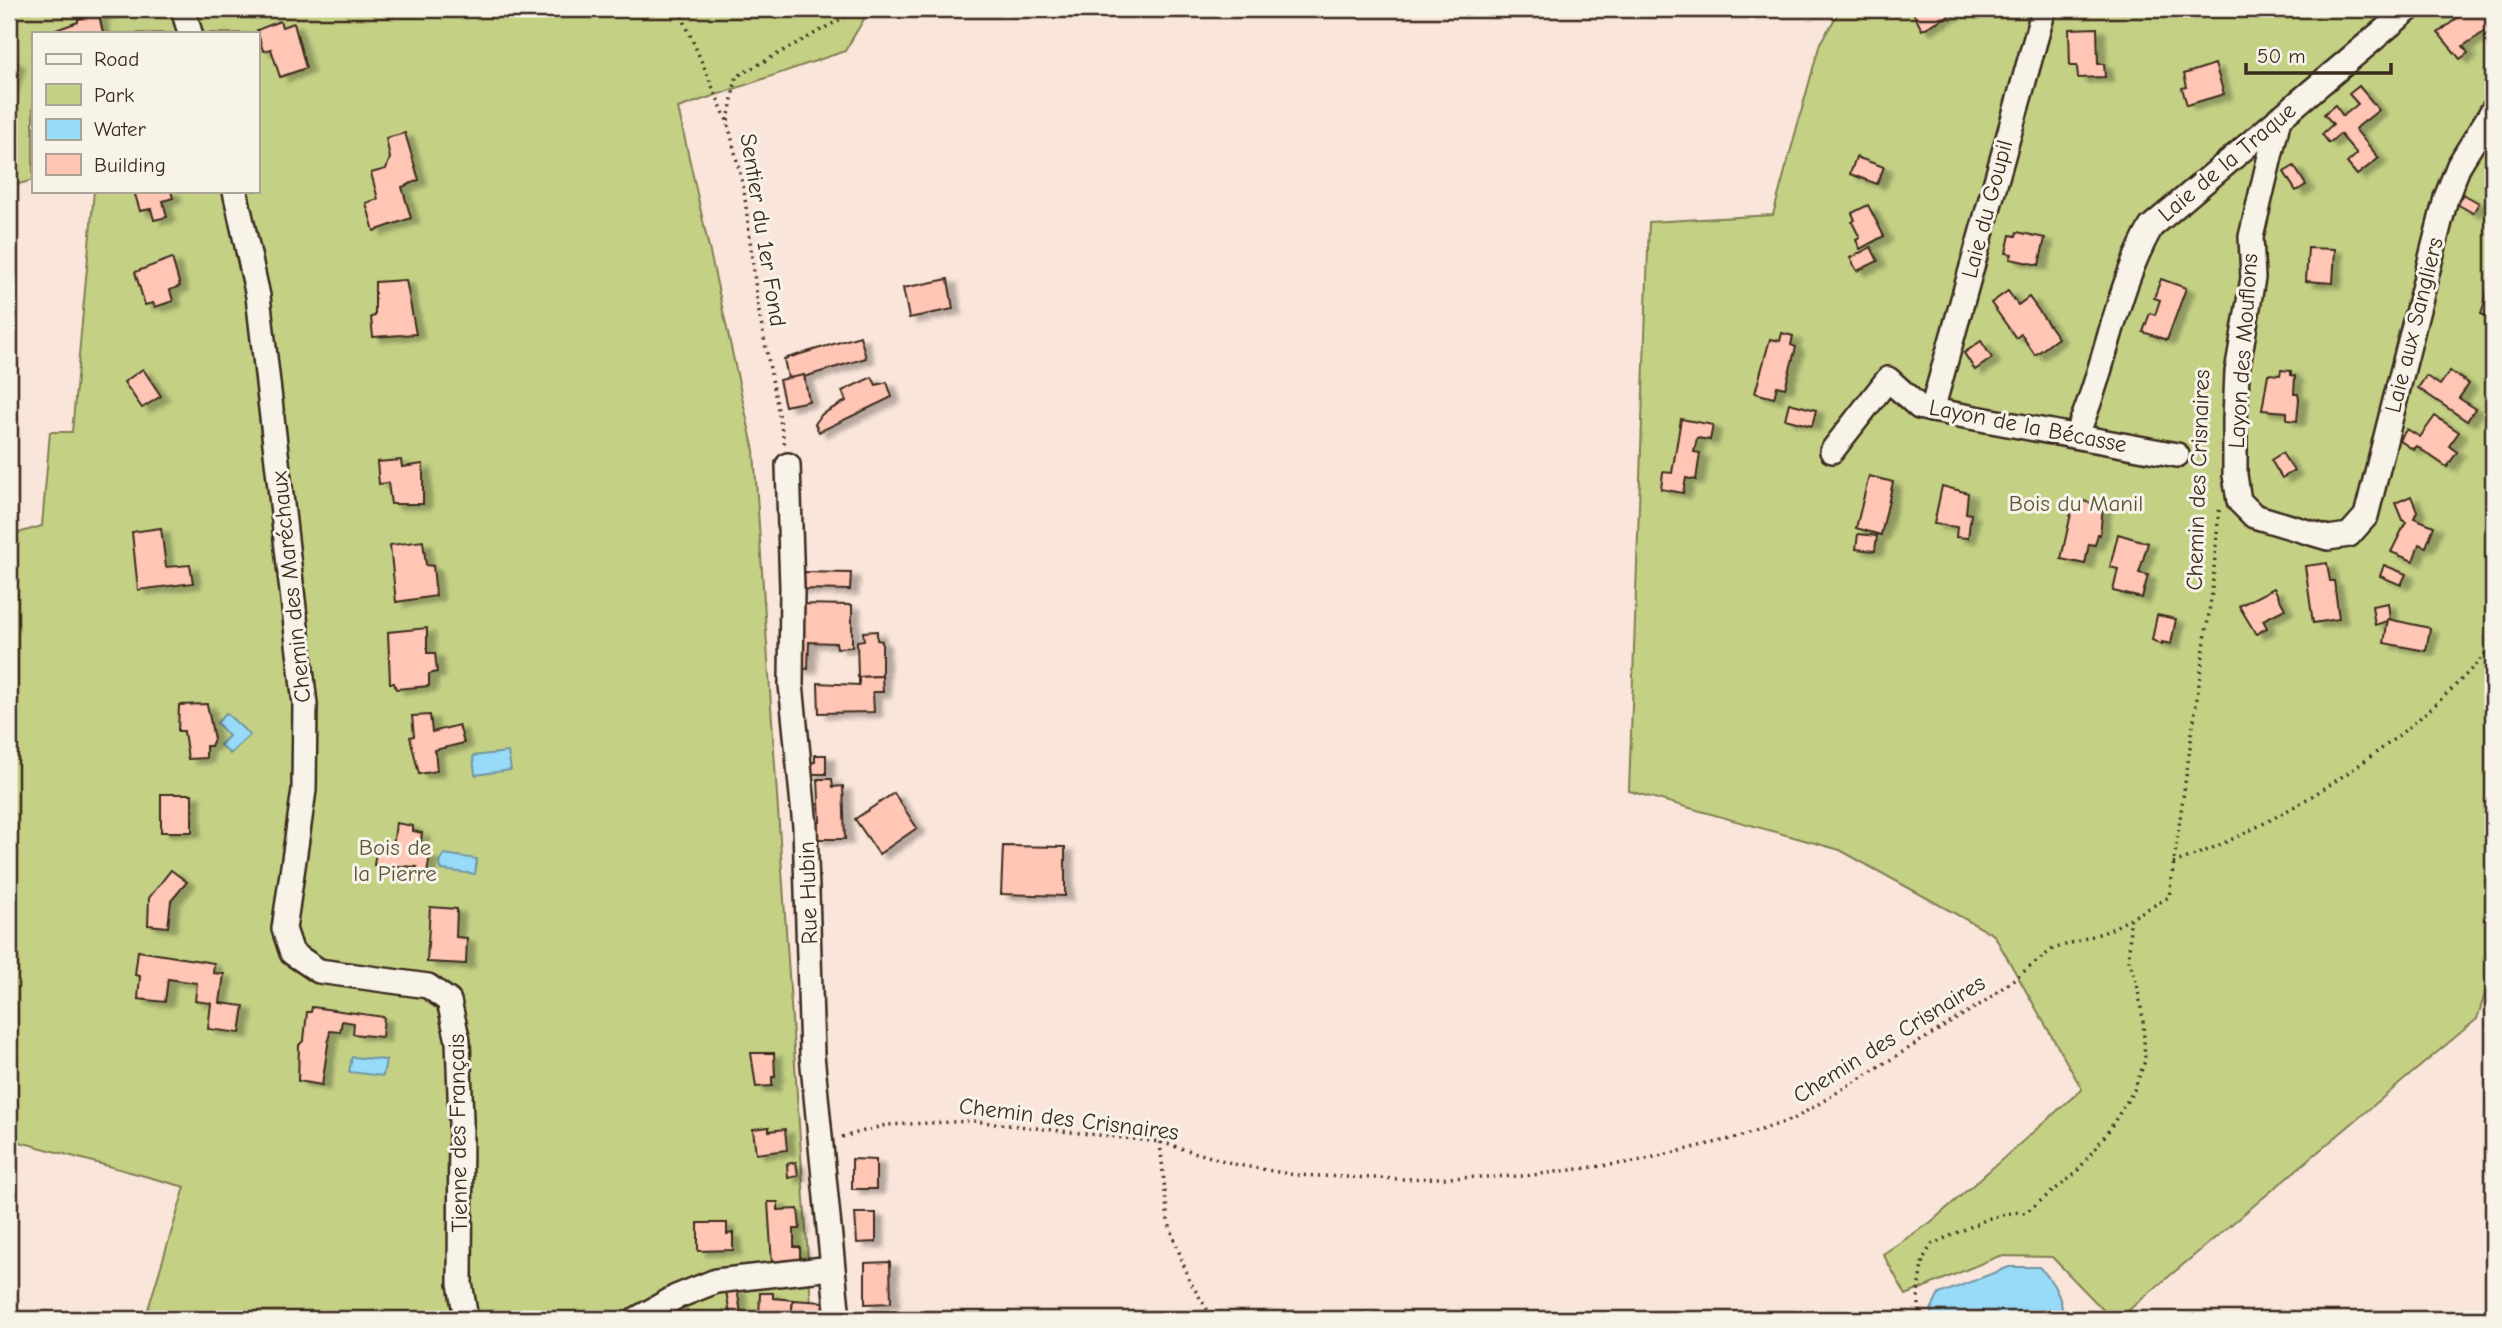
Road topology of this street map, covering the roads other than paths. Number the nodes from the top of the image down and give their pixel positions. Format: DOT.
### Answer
graph roads {
  1 [pos="183,9"];
  2 [pos="2044,9"];
  3 [pos="2409,9"];
  4 [pos="190,32"];
  5 [pos="2493,110"];
  6 [pos="2279,118"];
  7 [pos="235,192"];
  8 [pos="1932,410"];
  9 [pos="2076,436"];
  10 [pos="1832,451"];
  11 [pos="2177,455"];
  12 [pos="788,465"];
  13 [pos="2230,506"];
  14 [pos="318,971"];
  15 [pos="832,1268"];
  16 [pos="466,1319"];
  17 [pos="637,1319"];
  18 [pos="838,1319"];
  1 -- 4 [label="street"];
  2 -- 8 [label="street, Laie du Goupil"];
  3 -- 6 [label="street, Laie de la Traque"];
  5 -- 13 [label="street, Laie aux Sangliers"];
  6 -- 9 [label="street, Laie de la Traque"];
  6 -- 13 [label="street, Layon des Mouflons"];
  7 -- 14 [label="street, Chemin des Maréchaux"];
  8 -- 9 [label="street, Layon de la Bécasse"];
  8 -- 10 [label="street, Layon de la Bécasse"];
  9 -- 11 [label="street, Layon de la Bécasse"];
  12 -- 15 [label="street, Rue Hubin"];
  14 -- 16 [label="street, Tienne des Français"];
  15 -- 17 [label="street"];
  15 -- 18 [label="street, Rue Hubin"];
}
